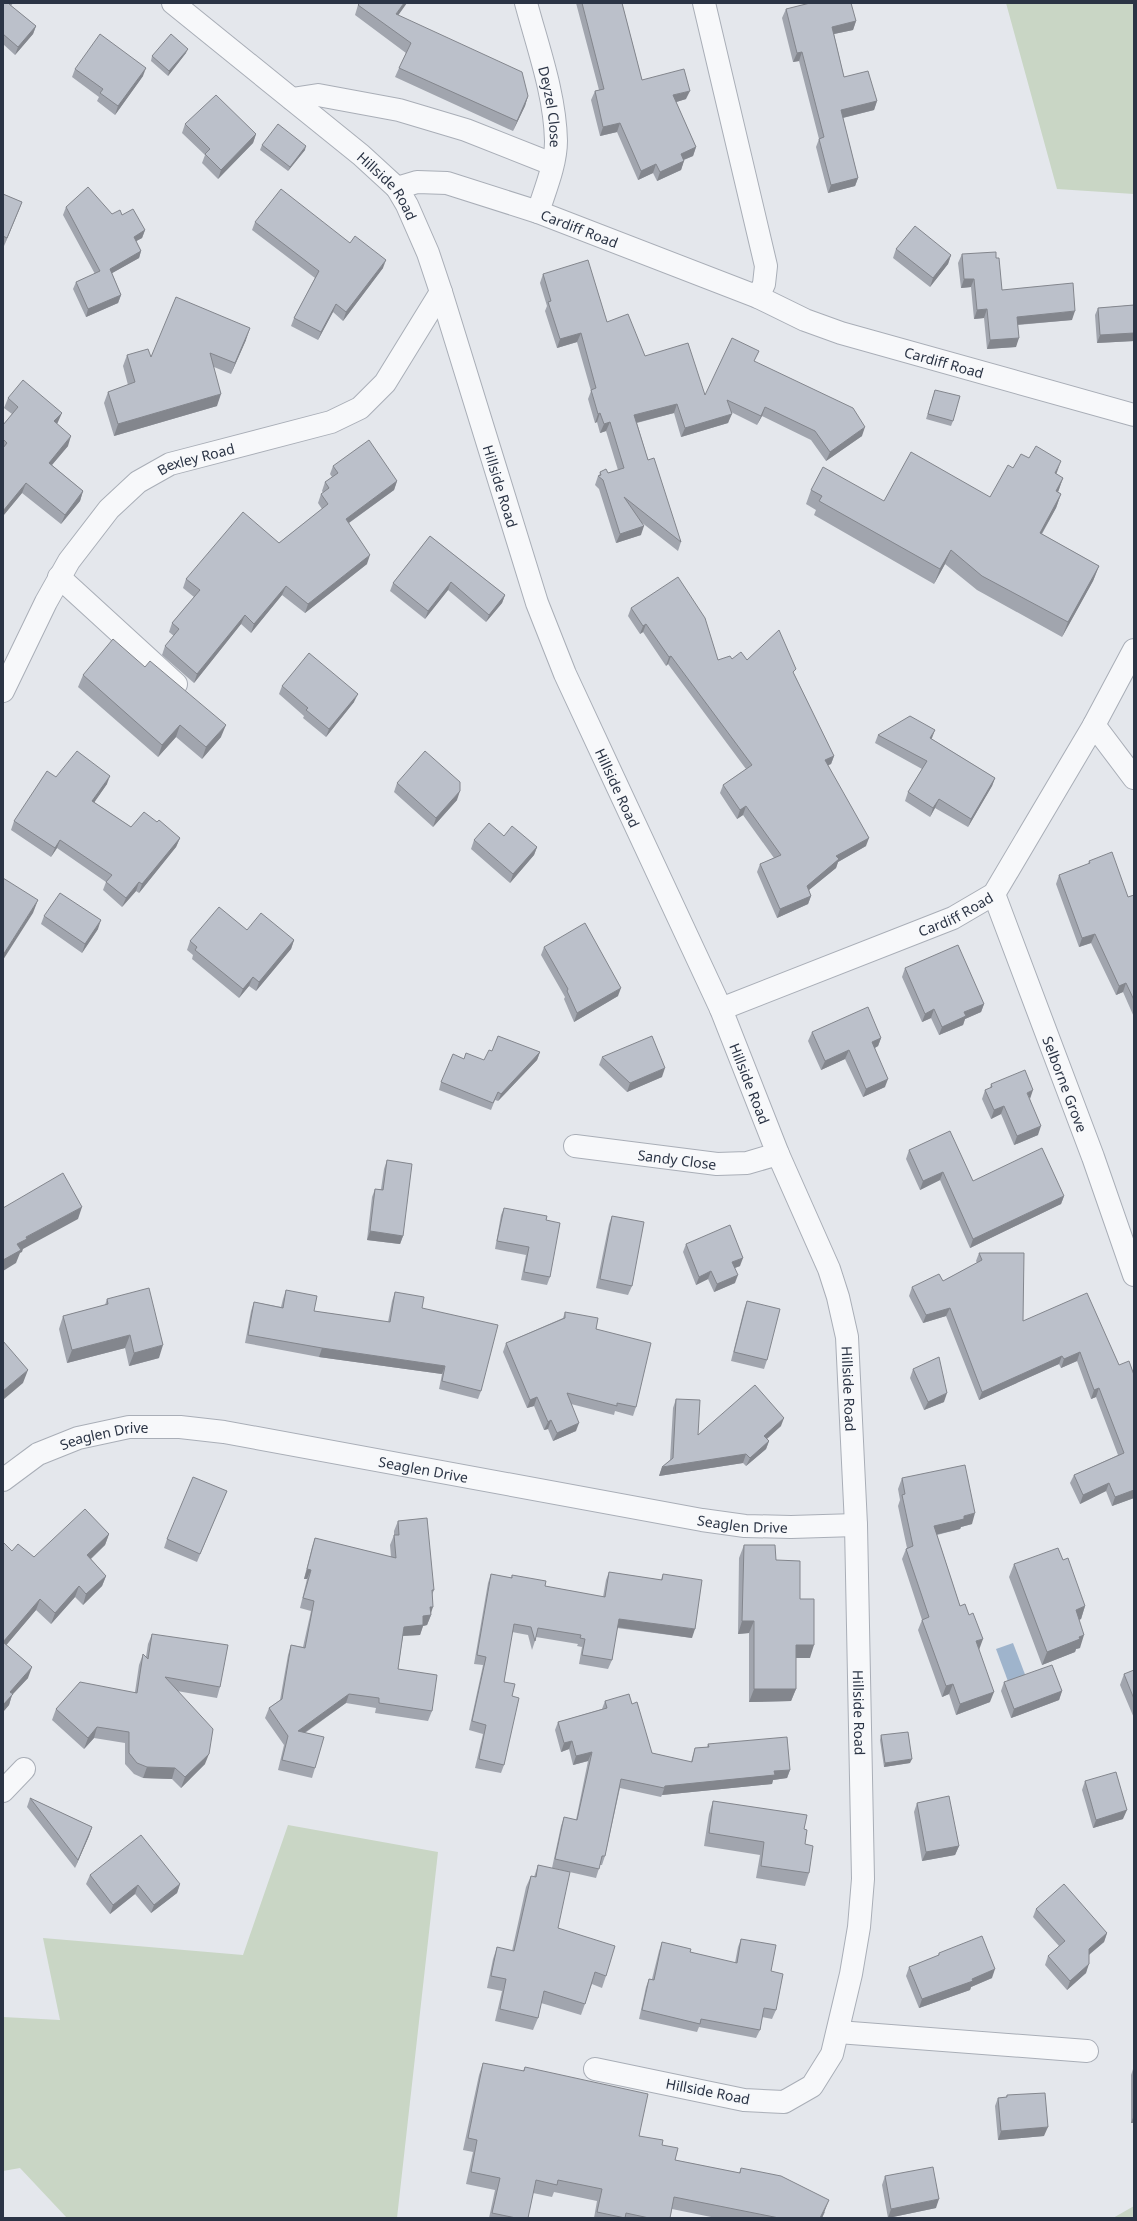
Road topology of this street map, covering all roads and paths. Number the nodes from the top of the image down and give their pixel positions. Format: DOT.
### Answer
graph roads {
  1 [pos="173,3"];
  2 [pos="526,3"];
  3 [pos="704,3"];
  4 [pos="292,98"];
  5 [pos="552,164"];
  6 [pos="398,188"];
  7 [pos="538,212"];
  8 [pos="441,292"];
  9 [pos="758,297"];
  10 [pos="1134,415"];
  11 [pos="59,577"];
  12 [pos="1134,650"];
  13 [pos="3,691"];
  14 [pos="192,698"];
  15 [pos="1094,725"];
  16 [pos="1134,778"];
  17 [pos="994,894"];
  18 [pos="721,1009"];
  19 [pos="575,1146"];
  20 [pos="778,1154"];
  21 [pos="1134,1275"];
  22 [pos="3,1480"];
  23 [pos="856,1525"];
  24 [pos="24,1769"];
  25 [pos="3,1791"];
  26 [pos="838,2032"];
  27 [pos="1087,2051"];
  28 [pos="595,2069"];
  1 -- 4 [label="street, Hillside Road"];
  2 -- 5 [label="street, Deyzel Close"];
  3 -- 9 [label="street"];
  4 -- 5 [label="street"];
  4 -- 6 [label="street, Hillside Road"];
  5 -- 7 [label="street, Deyzel Close"];
  6 -- 7 [label="street, Cardiff Road"];
  6 -- 8 [label="street, Hillside Road"];
  7 -- 9 [label="street, Cardiff Road"];
  8 -- 11 [label="street, Bexley Road"];
  8 -- 18 [label="street, Hillside Road"];
  9 -- 10 [label="street, Cardiff Road"];
  11 -- 13 [label="street, Bexley Road"];
  11 -- 14 [label="street"];
  12 -- 15 [label="street, Cardiff Road"];
  15 -- 16 [label="street"];
  15 -- 17 [label="street, Cardiff Road"];
  17 -- 18 [label="street, Cardiff Road"];
  17 -- 21 [label="street, Selborne Grove"];
  18 -- 20 [label="street, Hillside Road"];
  19 -- 20 [label="street, Sandy Close"];
  20 -- 23 [label="street, Hillside Road"];
  22 -- 23 [label="street, Seaglen Drive"];
  23 -- 26 [label="street, Hillside Road"];
  24 -- 25 [label="street"];
  26 -- 27 [label="street"];
  26 -- 28 [label="street, Hillside Road"];
}
